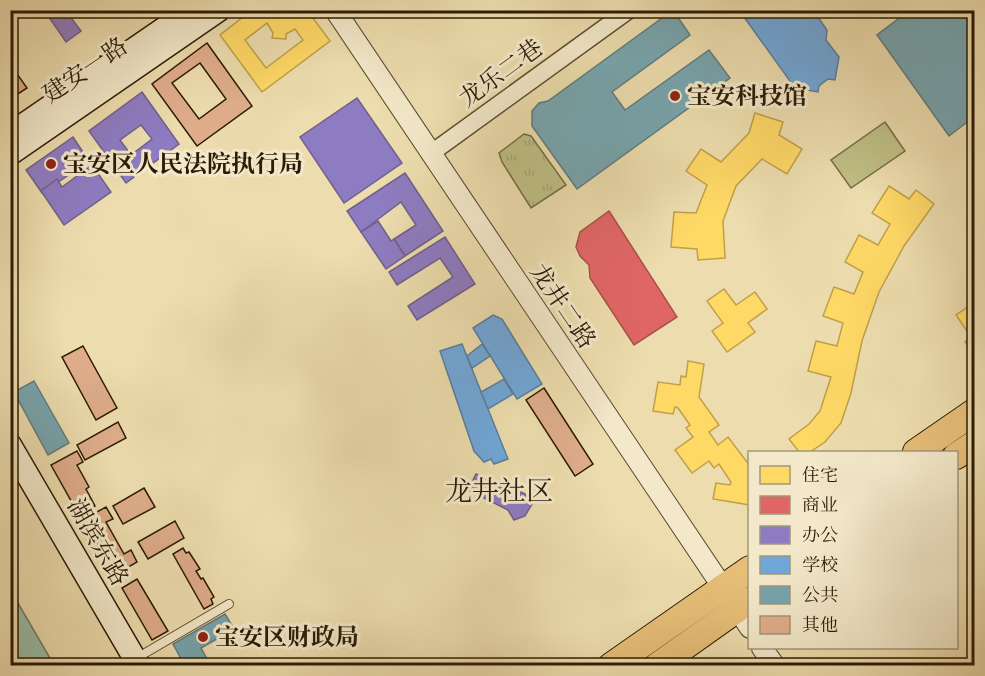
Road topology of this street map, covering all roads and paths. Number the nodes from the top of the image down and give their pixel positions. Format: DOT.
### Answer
graph roads {
  1 [pos="191,10"];
  2 [pos="219,10"];
  3 [pos="335,10"];
  4 [pos="629,10"];
  5 [pos="10,135"];
  6 [pos="10,154"];
  7 [pos="430,154"];
  8 [pos="975,412"];
  9 [pos="975,444"];
  10 [pos="10,445"];
  11 [pos="919,451"];
  12 [pos="958,455"];
  13 [pos="748,570"];
  14 [pos="722,588"];
  15 [pos="229,604"];
  16 [pos="745,613"];
  17 [pos="763,649"];
  18 [pos="132,663"];
  19 [pos="611,666"];
  20 [pos="657,666"];
  21 [pos="775,666"];
  1 -- 5 [label="main road, 建安一路"];
  2 -- 6 [label="main road, 建安一路"];
  3 -- 7 [label="street, 龙井二路"];
  4 -- 7 [label="street, 龙乐二巷"];
  7 -- 14 [label="street, 龙井二路"];
  8 -- 11 [label="main road"];
  9 -- 12 [label="main road"];
  10 -- 18 [label="main road, 湖滨东路"];
  13 -- 14 [label="main road"];
  14 -- 16 [label="street, 龙井二路"];
  14 -- 19 [label="main road"];
  15 -- 18 [label="lane"];
  16 -- 20 [label="main road"];
  17 -- 21 [label="street"];
}
